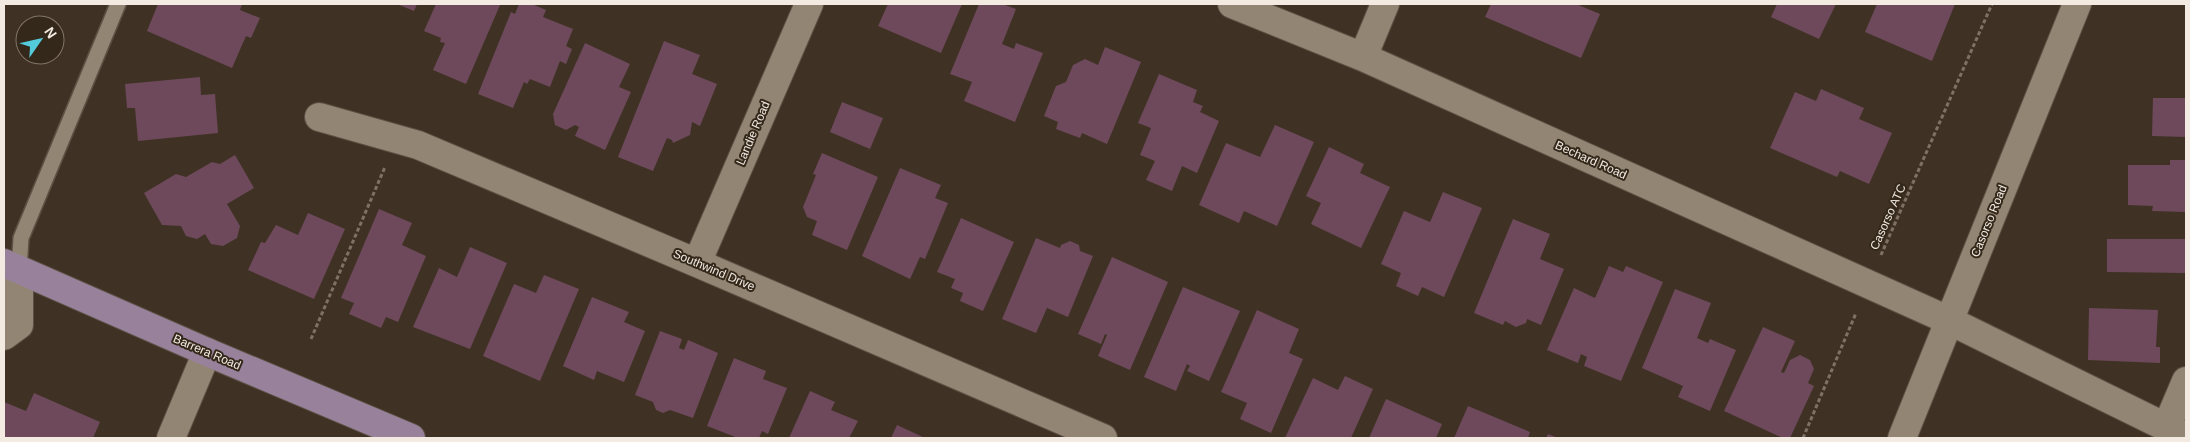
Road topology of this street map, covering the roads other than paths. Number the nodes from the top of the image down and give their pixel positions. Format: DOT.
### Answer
graph roads {
  1 [pos="118,4"];
  2 [pos="809,4"];
  3 [pos="1232,4"];
  4 [pos="1385,4"];
  5 [pos="2077,4"];
  6 [pos="1363,57"];
  7 [pos="319,117"];
  8 [pos="697,262"];
  9 [pos="11,266"];
  10 [pos="1948,320"];
  11 [pos="4,336"];
  12 [pos="207,352"];
  13 [pos="2186,381"];
  14 [pos="2176,432"];
  15 [pos="171,438"];
  16 [pos="411,438"];
  17 [pos="1103,438"];
  18 [pos="1902,438"];
  1 -- 9 [label="lane"];
  2 -- 8 [label="street, Landie Road"];
  3 -- 6 [label="street, Bechard Road"];
  4 -- 6 [label="street"];
  5 -- 10 [label="street, Casorso Road"];
  6 -- 10 [label="street, Bechard Road"];
  7 -- 8 [label="street, Southwind Drive"];
  8 -- 17 [label="street, Southwind Drive"];
  9 -- 11 [label="street"];
  9 -- 12 [label="street, Barrera Road"];
  10 -- 14 [label="street, Bechard Road"];
  10 -- 18 [label="street, Casorso Road"];
  12 -- 15 [label="street"];
  12 -- 16 [label="street, Barrera Road"];
  13 -- 14 [label="street"];
}
